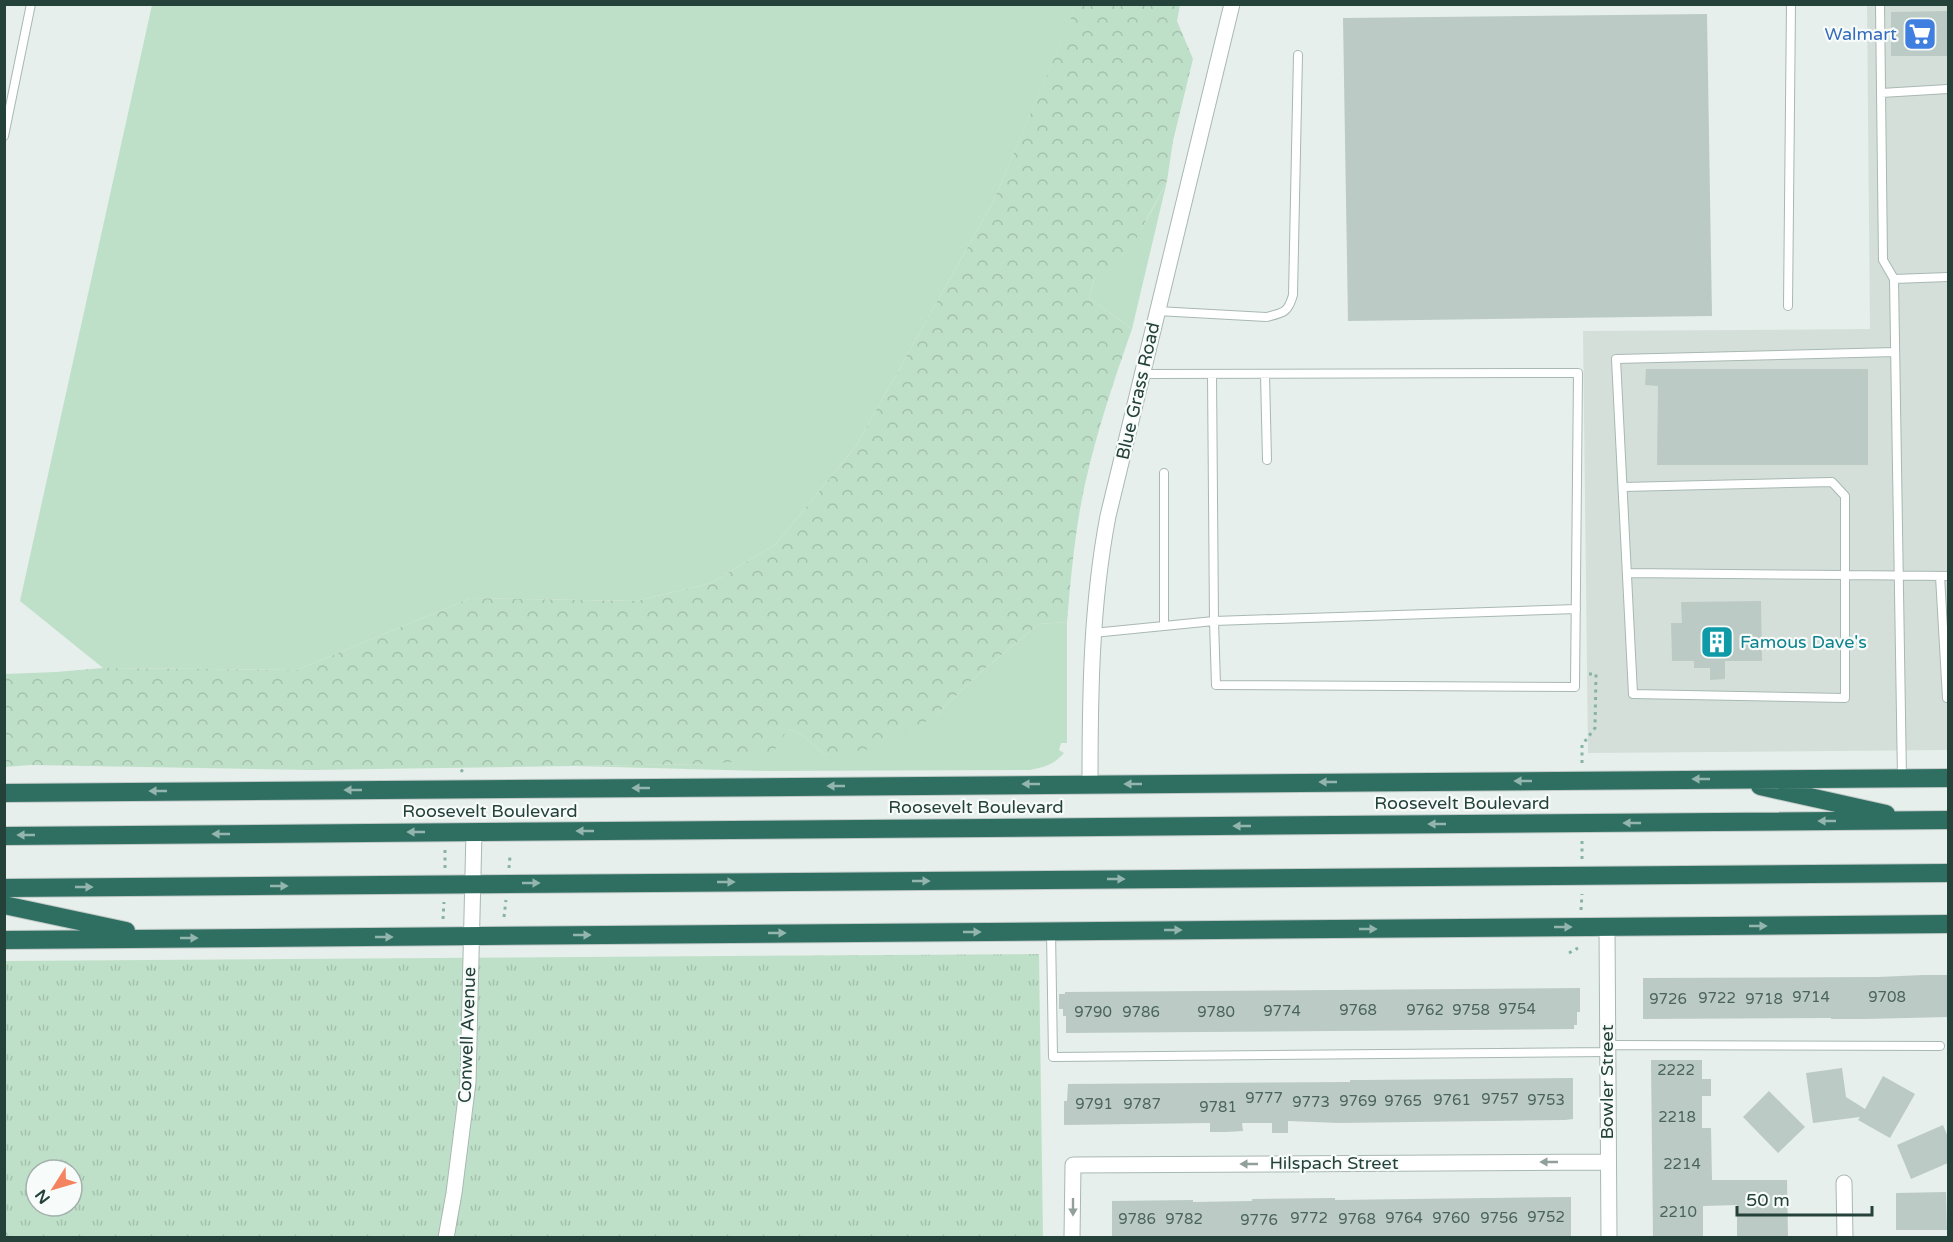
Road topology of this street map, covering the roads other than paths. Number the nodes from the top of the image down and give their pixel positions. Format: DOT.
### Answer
graph roads {
  1 [pos="31,4"];
  2 [pos="1232,4"];
  3 [pos="1791,4"];
  4 [pos="1880,4"];
  5 [pos="1298,55"];
  6 [pos="1948,89"];
  7 [pos="1881,93"];
  8 [pos="4,136"];
  9 [pos="1948,276"];
  10 [pos="1894,279"];
  11 [pos="1788,306"];
  12 [pos="1157,311"];
  13 [pos="1895,352"];
  14 [pos="1142,374"];
  15 [pos="1212,374"];
  16 [pos="1265,374"];
  17 [pos="1267,460"];
  18 [pos="1164,473"];
  19 [pos="1623,487"];
  20 [pos="1627,573"];
  21 [pos="1845,575"];
  22 [pos="1944,576"];
  23 [pos="1898,577"];
  24 [pos="1576,609"];
  25 [pos="1214,621"];
  26 [pos="1164,626"];
  27 [pos="1094,633"];
  28 [pos="1948,698"];
  29 [pos="1902,778"];
  30 [pos="1948,778"];
  31 [pos="1728,779"];
  32 [pos="1090,784"];
  33 [pos="4,793"];
  34 [pos="1948,820"];
  35 [pos="1917,821"];
  36 [pos="474,832"];
  37 [pos="4,836"];
  38 [pos="1948,873"];
  39 [pos="472,884"];
  40 [pos="4,888"];
  41 [pos="4,905"];
  42 [pos="1948,924"];
  43 [pos="1607,927"];
  44 [pos="1052,931"];
  45 [pos="470,936"];
  46 [pos="161,938"];
  47 [pos="4,940"];
  48 [pos="1941,1046"];
  49 [pos="1607,1049"];
  50 [pos="1607,1162"];
  51 [pos="1844,1183"];
  52 [pos="446,1238"];
  53 [pos="1072,1238"];
  54 [pos="1609,1238"];
  55 [pos="1845,1238"];
  1 -- 8 [label="lane"];
  2 -- 12 [label="street, Blue Grass Road"];
  3 -- 11 [label="lane"];
  4 -- 7 [label="lane"];
  5 -- 12 [label="lane"];
  6 -- 7 [label="lane"];
  7 -- 10 [label="lane"];
  9 -- 10 [label="lane"];
  10 -- 13 [label="lane"];
  12 -- 14 [label="street, Blue Grass Road"];
  13 -- 19 [label="lane"];
  13 -- 23 [label="lane"];
  14 -- 15 [label="lane"];
  14 -- 27 [label="street, Blue Grass Road"];
  15 -- 16 [label="lane"];
  15 -- 25 [label="lane"];
  16 -- 17 [label="lane"];
  16 -- 24 [label="lane"];
  18 -- 26 [label="lane"];
  19 -- 20 [label="lane"];
  19 -- 21 [label="lane"];
  20 -- 21 [label="lane"];
  20 -- 21 [label="lane"];
  21 -- 23 [label="lane"];
  22 -- 23 [label="lane"];
  22 -- 28 [label="lane"];
  23 -- 29 [label="lane"];
  24 -- 25 [label="lane"];
  24 -- 25 [label="lane"];
  25 -- 26 [label="lane"];
  26 -- 27 [label="lane"];
  27 -- 32 [label="street, Blue Grass Road"];
  29 -- 30 [label="highway, Roosevelt Boulevard"];
  29 -- 31 [label="highway, Roosevelt Boulevard"];
  31 -- 32 [label="highway, Roosevelt Boulevard, one-way"];
  31 -- 35 [label="highway"];
  32 -- 33 [label="highway, Roosevelt Boulevard, one-way"];
  34 -- 35 [label="highway, Roosevelt Boulevard"];
  35 -- 36 [label="highway, Roosevelt Boulevard, one-way"];
  36 -- 37 [label="highway, Roosevelt Boulevard, one-way"];
  36 -- 39 [label="street, Conwell Avenue"];
  39 -- 38 [label="highway, one-way"];
  40 -- 39 [label="highway, one-way"];
  39 -- 45 [label="street, Conwell Avenue"];
  41 -- 46 [label="highway"];
  43 -- 42 [label="highway, one-way"];
  44 -- 43 [label="highway, one-way"];
  43 -- 49 [label="street, Bowler Street"];
  45 -- 44 [label="highway, one-way"];
  44 -- 49 [label="lane"];
  46 -- 45 [label="highway, one-way"];
  45 -- 52 [label="street, Conwell Avenue"];
  46 -- 47 [label="highway"];
  48 -- 49 [label="lane"];
  49 -- 50 [label="street, Bowler Street"];
  50 -- 53 [label="street, Hilspach Street, one-way"];
  50 -- 54 [label="street, Bowler Street"];
  51 -- 55 [label="street"];
}
